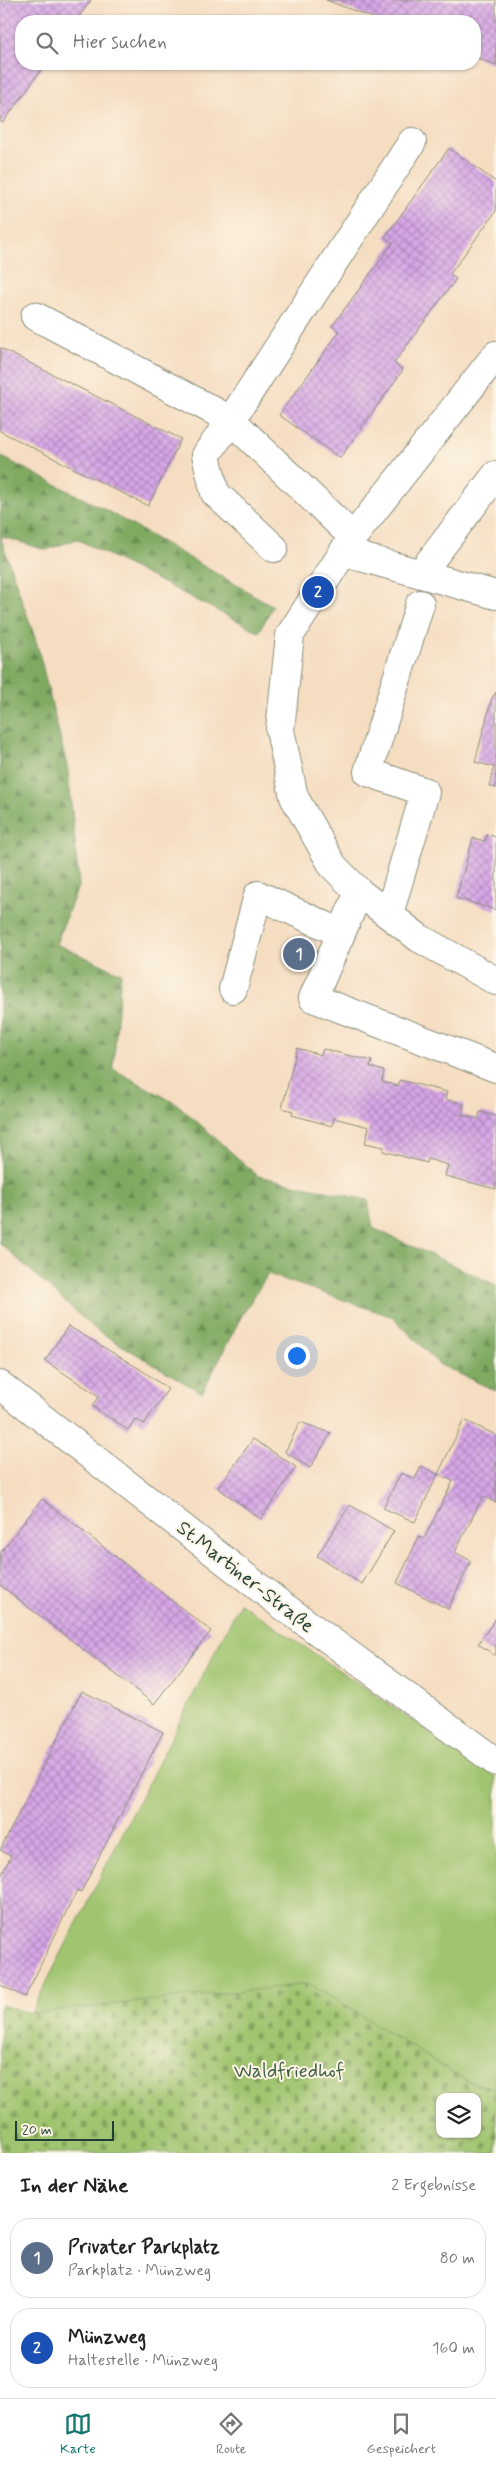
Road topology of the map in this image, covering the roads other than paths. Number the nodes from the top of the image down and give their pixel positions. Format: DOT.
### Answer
graph roads {
  1 [pos="412,142"];
  2 [pos="35,316"];
  3 [pos="496,355"];
  4 [pos="231,420"];
  5 [pos="496,475"];
  6 [pos="348,545"];
  7 [pos="274,548"];
  8 [pos="421,573"];
  9 [pos="496,595"];
  10 [pos="420,604"];
  11 [pos="359,892"];
  12 [pos="389,914"];
  13 [pos="341,933"];
  14 [pos="496,981"];
  15 [pos="233,989"];
  16 [pos="496,1068"];
  17 [pos="0,1385"];
  18 [pos="496,1762"];
  1 -- 4 [label="street"];
  2 -- 4 [label="street"];
  3 -- 6 [label="street"];
  4 -- 6 [label="street"];
  4 -- 7 [label="street"];
  5 -- 8 [label="street"];
  6 -- 8 [label="street"];
  6 -- 11 [label="street"];
  8 -- 9 [label="street"];
  10 -- 12 [label="street"];
  11 -- 12 [label="street"];
  11 -- 13 [label="street"];
  12 -- 14 [label="street"];
  13 -- 15 [label="street"];
  13 -- 16 [label="street"];
  17 -- 18 [label="street, St.Martiner-Straße"];
}
